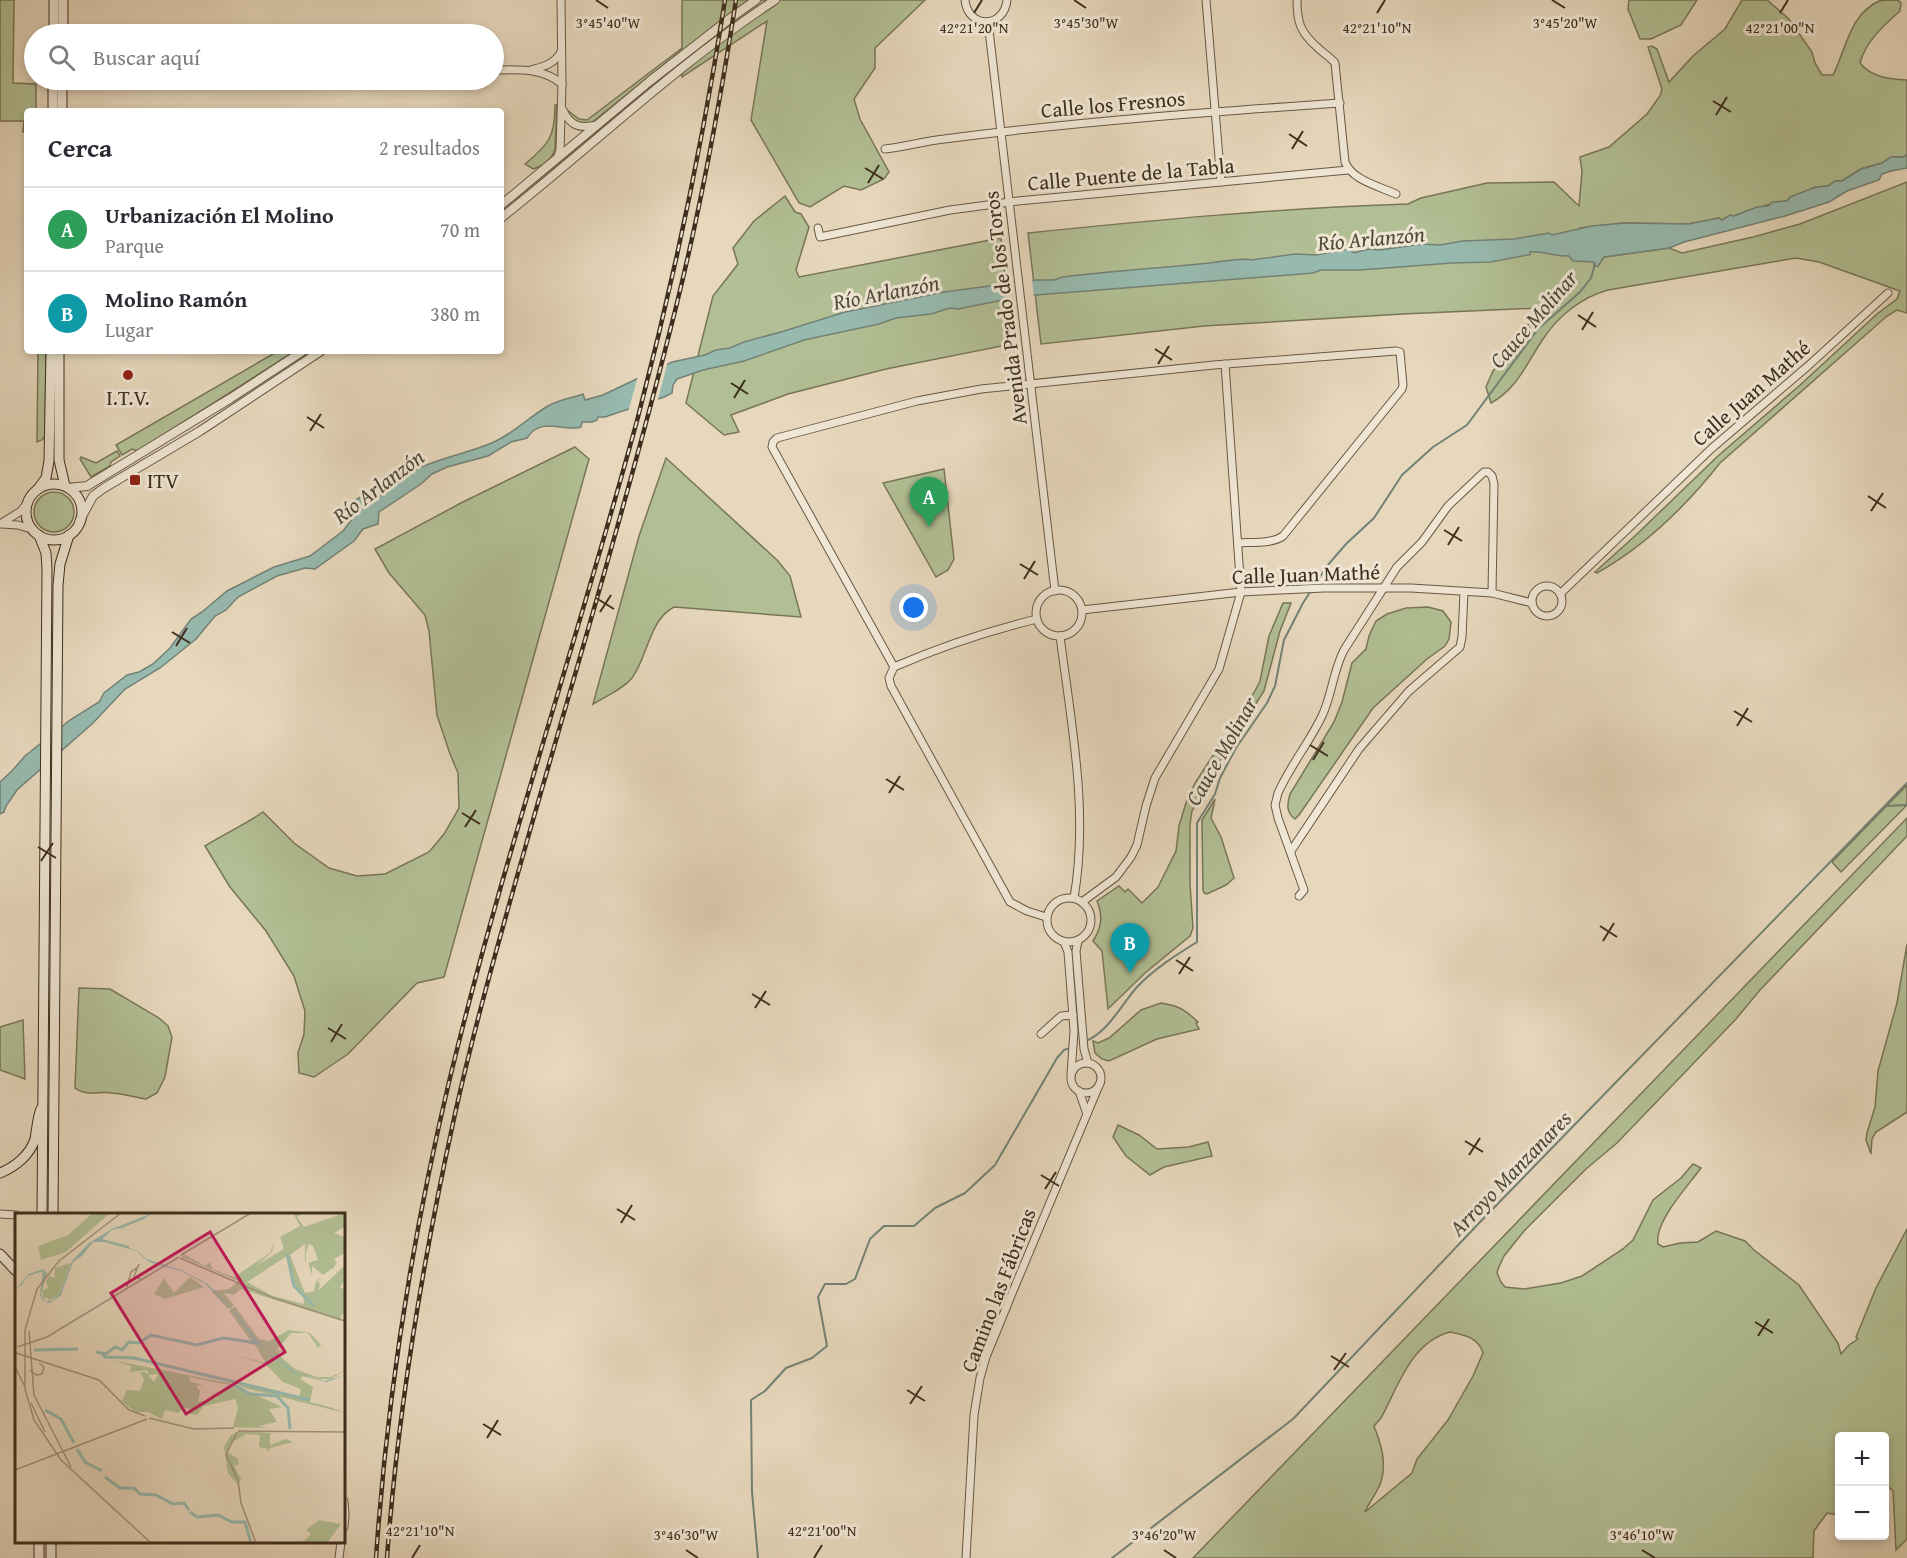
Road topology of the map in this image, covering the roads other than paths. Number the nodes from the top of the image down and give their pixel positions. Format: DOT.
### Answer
graph roads {
  1 [pos="54,0"];
  2 [pos="63,0"];
  3 [pos="561,0"];
  4 [pos="756,0"];
  5 [pos="775,0"];
  6 [pos="965,0"];
  7 [pos="1007,0"];
  8 [pos="1206,0"];
  9 [pos="1297,0"];
  10 [pos="988,22"];
  11 [pos="54,24"];
  12 [pos="63,24"];
  13 [pos="561,52"];
  14 [pos="504,70"];
  15 [pos="529,70"];
  16 [pos="562,84"];
  17 [pos="53,90"];
  18 [pos="62,90"];
  19 [pos="1340,103"];
  20 [pos="561,106"];
  21 [pos="53,108"];
  22 [pos="62,108"];
  23 [pos="1215,111"];
  24 [pos="600,124"];
  25 [pos="1001,132"];
  26 [pos="889,152"];
  27 [pos="557,160"];
  28 [pos="1348,170"];
  29 [pos="1221,182"];
  30 [pos="1396,194"];
  31 [pos="1009,202"];
  32 [pos="504,203"];
  33 [pos="504,216"];
  34 [pos="818,228"];
  35 [pos="1888,292"];
  36 [pos="51,354"];
  37 [pos="59,354"];
  38 [pos="298,354"];
  39 [pos="316,354"];
  40 [pos="1225,364"];
  41 [pos="1031,384"];
  42 [pos="67,487"];
  43 [pos="38,489"];
  44 [pos="28,502"];
  45 [pos="79,522"];
  46 [pos="1,524"];
  47 [pos="35,532"];
  48 [pos="69,535"];
  49 [pos="1238,543"];
  50 [pos="1384,587"];
  51 [pos="1055,591"];
  52 [pos="1241,592"];
  53 [pos="1464,592"];
  54 [pos="1492,593"];
  55 [pos="1560,594"];
  56 [pos="1532,603"];
  57 [pos="1082,610"];
  58 [pos="1036,619"];
  59 [pos="1060,636"];
  60 [pos="892,670"];
  61 [pos="1290,851"];
  62 [pos="1299,896"];
  63 [pos="1074,898"];
  64 [pos="1082,902"];
  65 [pos="1046,917"];
  66 [pos="1078,941"];
  67 [pos="1064,942"];
  68 [pos="1073,1015"];
  69 [pos="1041,1034"];
  70 [pos="1088,1063"];
  71 [pos="1071,1074"];
  72 [pos="1100,1083"];
  73 [pos="1079,1091"];
  74 [pos="43,1102"];
  75 [pos="1087,1114"];
  76 [pos="0,1173"];
  77 [pos="42,1213"];
  78 [pos="53,1213"];
  79 [pos="0,1214"];
  80 [pos="15,1215"];
  81 [pos="0,1254"];
  82 [pos="15,1270"];
  83 [pos="341,1543"];
  84 [pos="339,1558"];
  85 [pos="966,1558"];
  1 -- 11 [label="main road"];
  2 -- 12 [label="main road"];
  3 -- 13 [label="street"];
  4 -- 24 [label="street"];
  5 -- 33 [label="street"];
  6 -- 10 [label="street"];
  7 -- 10 [label="street"];
  8 -- 23 [label="street"];
  9 -- 19 [label="street"];
  10 -- 25 [label="street, Avenida Prado de los Toros"];
  13 -- 15 [label="street"];
  13 -- 16 [label="street"];
  14 -- 15 [label="street"];
  15 -- 16 [label="street"];
  16 -- 20 [label="street"];
  17 -- 21 [label="main road"];
  18 -- 22 [label="main road"];
  19 -- 23 [label="street, Calle los Fresnos"];
  19 -- 28 [label="street"];
  20 -- 24 [label="street"];
  20 -- 27 [label="street"];
  23 -- 25 [label="street, Calle los Fresnos"];
  23 -- 29 [label="street"];
  24 -- 27 [label="street"];
  25 -- 26 [label="street, Calle los Fresnos"];
  25 -- 31 [label="street, Avenida Prado de los Toros"];
  27 -- 32 [label="street"];
  28 -- 29 [label="street, Calle Puente de la Tabla"];
  28 -- 30 [label="street"];
  29 -- 31 [label="street, Calle Puente de la Tabla"];
  31 -- 34 [label="street, Calle Puente de la Tabla"];
  31 -- 41 [label="street, Avenida Prado de los Toros"];
  35 -- 55 [label="street, Calle Juan Mathé"];
  36 -- 43 [label="main road"];
  37 -- 42 [label="main road"];
  38 -- 42 [label="street"];
  39 -- 45 [label="street"];
  40 -- 41 [label="street"];
  40 -- 49 [label="street"];
  40 -- 49 [label="street"];
  41 -- 51 [label="street, Avenida Prado de los Toros"];
  41 -- 60 [label="street"];
  42 -- 43 [label="main road"];
  42 -- 45 [label="main road"];
  43 -- 44 [label="main road"];
  44 -- 46 [label="street"];
  44 -- 47 [label="main road"];
  45 -- 48 [label="main road"];
  46 -- 47 [label="street"];
  47 -- 48 [label="main road"];
  47 -- 74 [label="main road"];
  48 -- 78 [label="main road"];
  49 -- 52 [label="street"];
  50 -- 52 [label="street, Calle Juan Mathé"];
  50 -- 53 [label="street, Calle Juan Mathé"];
  50 -- 54 [label="street"];
  50 -- 61 [label="street"];
  51 -- 57 [label="street"];
  51 -- 58 [label="street"];
  52 -- 57 [label="street, Calle Juan Mathé"];
  52 -- 64 [label="street"];
  53 -- 54 [label="street, Calle Juan Mathé"];
  53 -- 61 [label="street"];
  54 -- 56 [label="street, Calle Juan Mathé"];
  55 -- 56 [label="street"];
  55 -- 56 [label="street"];
  57 -- 59 [label="street"];
  58 -- 59 [label="street"];
  58 -- 60 [label="street"];
  59 -- 63 [label="street"];
  60 -- 65 [label="street"];
  61 -- 62 [label="street"];
  63 -- 64 [label="street"];
  63 -- 65 [label="street"];
  64 -- 66 [label="street"];
  65 -- 67 [label="street"];
  66 -- 67 [label="street"];
  66 -- 70 [label="street"];
  67 -- 68 [label="street"];
  68 -- 69 [label="street"];
  68 -- 71 [label="street"];
  70 -- 71 [label="street"];
  70 -- 72 [label="street"];
  71 -- 73 [label="street"];
  72 -- 73 [label="street"];
  72 -- 75 [label="street, Camino las Fábricas"];
  73 -- 75 [label="street"];
  74 -- 76 [label="main road"];
  74 -- 77 [label="main road"];
  75 -- 85 [label="street, Camino las Fábricas"];
  79 -- 80 [label="street"];
  81 -- 82 [label="main road"];
  83 -- 84 [label="street"];
}
